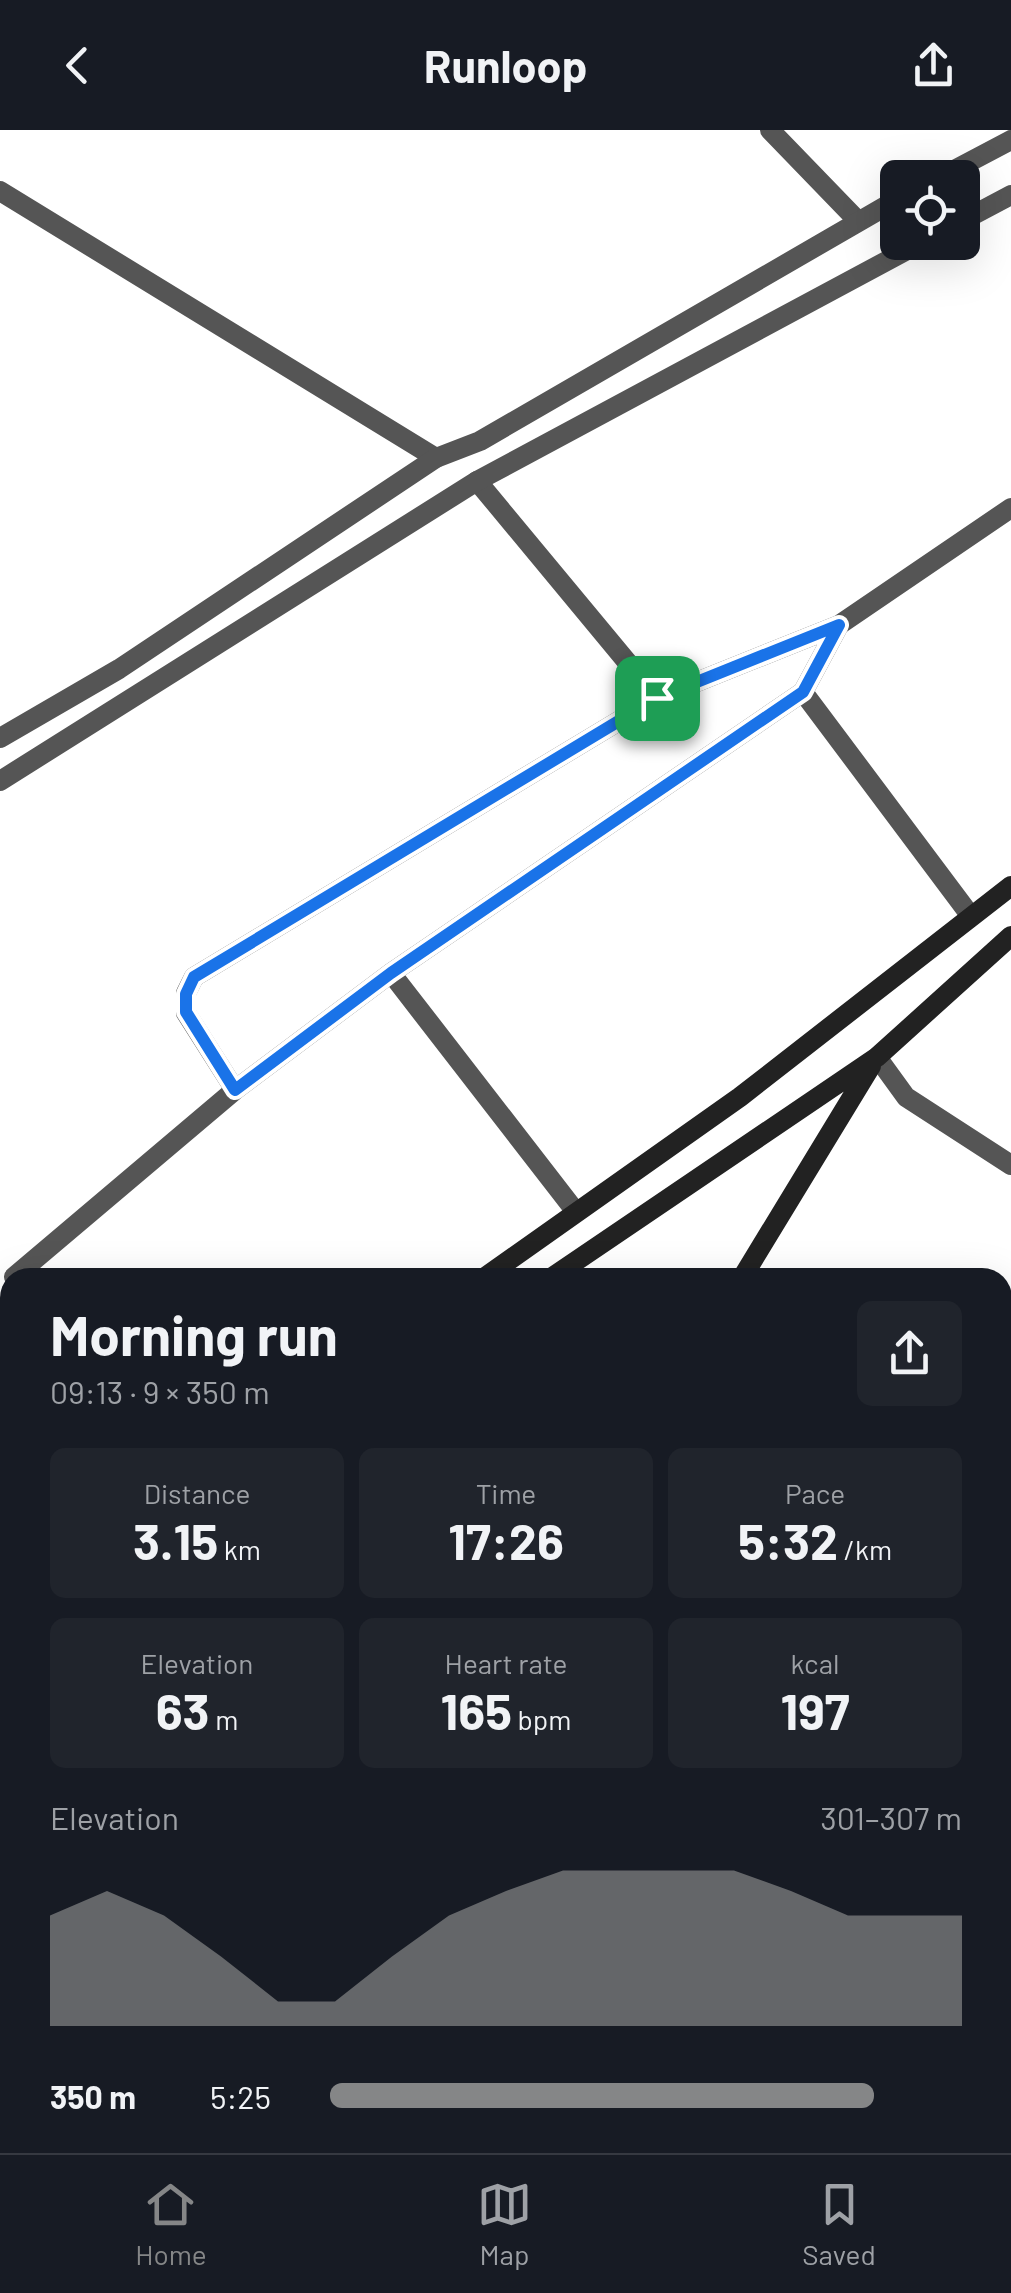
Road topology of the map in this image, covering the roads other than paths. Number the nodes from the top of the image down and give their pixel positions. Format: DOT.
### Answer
graph roads {
  1 [pos="770,130"];
  2 [pos="1011,140"];
  3 [pos="973,160"];
  4 [pos="0,191"];
  5 [pos="1011,194"];
  6 [pos="880,208"];
  7 [pos="980,210"];
  8 [pos="857,220"];
  9 [pos="888,260"];
  10 [pos="436,458"];
  11 [pos="477,481"];
  12 [pos="1011,508"];
  13 [pos="839,625"];
  14 [pos="803,692"];
  15 [pos="657,698"];
  16 [pos="0,738"];
  17 [pos="0,781"];
  18 [pos="1011,886"];
  19 [pos="970,915"];
  20 [pos="1011,936"];
  21 [pos="391,973"];
  22 [pos="877,1057"];
  23 [pos="235,1090"];
  24 [pos="1011,1165"];
  25 [pos="576,1212"];
  26 [pos="26,1268"];
  27 [pos="498,1268"];
  28 [pos="566,1268"];
  29 [pos="748,1268"];
  1 -- 8 [label="street"];
  2 -- 3 [label="street"];
  4 -- 10 [label="street"];
  5 -- 7 [label="street"];
  6 -- 8 [label="street"];
  8 -- 10 [label="street"];
  9 -- 11 [label="street"];
  10 -- 16 [label="street"];
  11 -- 15 [label="street"];
  11 -- 17 [label="street"];
  12 -- 13 [label="street"];
  13 -- 14 [label="street"];
  13 -- 15 [label="street"];
  14 -- 19 [label="street"];
  14 -- 21 [label="street"];
  15 -- 23 [label="street"];
  18 -- 19 [label="main road"];
  19 -- 25 [label="main road"];
  20 -- 22 [label="main road"];
  21 -- 23 [label="street"];
  21 -- 25 [label="street"];
  22 -- 24 [label="street"];
  22 -- 28 [label="main road"];
  22 -- 29 [label="main road"];
  23 -- 26 [label="street"];
  25 -- 27 [label="main road"];
}
